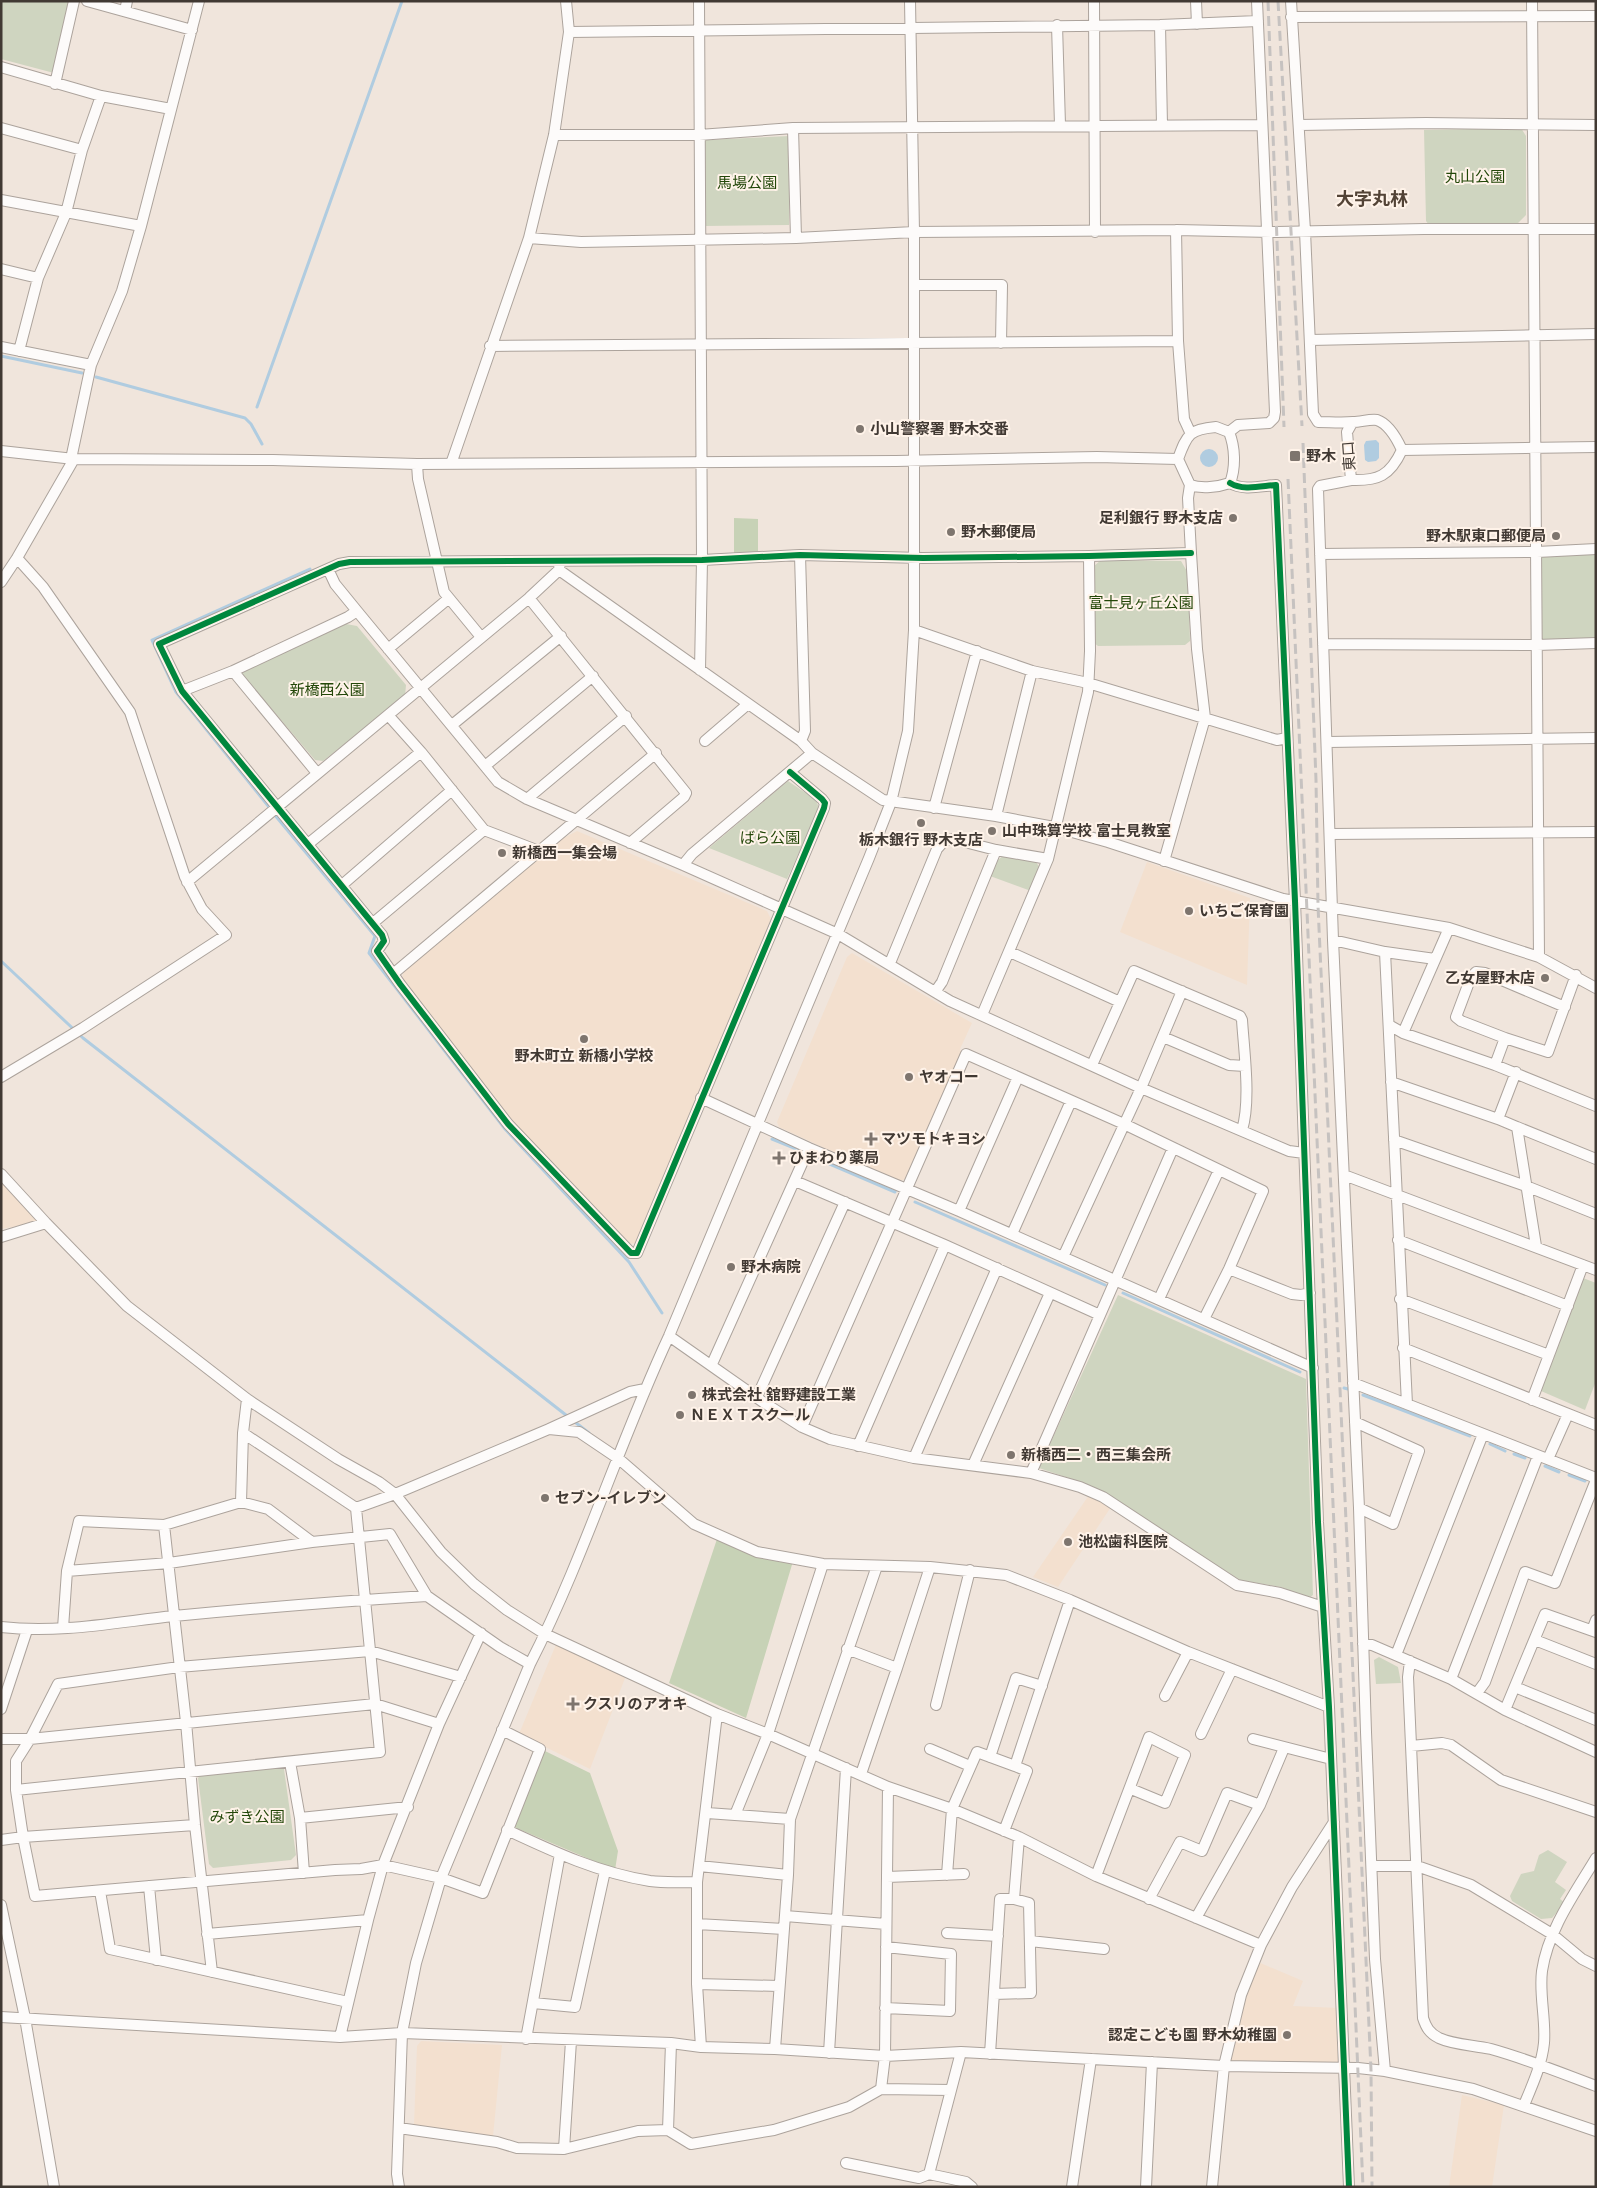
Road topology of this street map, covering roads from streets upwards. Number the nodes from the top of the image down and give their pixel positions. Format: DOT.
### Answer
graph roads {
  1 [pos="74,1"];
  2 [pos="87,1"];
  3 [pos="199,1"];
  4 [pos="566,1"];
  5 [pos="699,1"];
  6 [pos="910,1"];
  7 [pos="1094,1"];
  8 [pos="1196,1"];
  9 [pos="1257,1"];
  10 [pos="1291,1"];
  11 [pos="1532,1"];
  12 [pos="126,6"];
  13 [pos="1532,16"];
  14 [pos="1596,16"];
  15 [pos="1291,18"];
  16 [pos="1258,21"];
  17 [pos="1197,24"];
  18 [pos="1057,25"];
  19 [pos="1160,25"];
  20 [pos="1094,26"];
  21 [pos="699,29"];
  22 [pos="910,29"];
  23 [pos="192,30"];
  24 [pos="569,32"];
  25 [pos="1,67"];
  26 [pos="55,84"];
  27 [pos="101,96"];
  28 [pos="171,109"];
  29 [pos="1060,125"];
  30 [pos="1095,125"];
  31 [pos="1162,125"];
  32 [pos="1262,125"];
  33 [pos="1299,125"];
  34 [pos="1533,125"];
  35 [pos="1596,125"];
  36 [pos="912,127"];
  37 [pos="1,128"];
  38 [pos="793,128"];
  39 [pos="554,135"];
  40 [pos="699,135"];
  41 [pos="82,150"];
  42 [pos="1,200"];
  43 [pos="66,213"];
  44 [pos="141,226"];
  45 [pos="1596,229"];
  46 [pos="1176,230"];
  47 [pos="1534,230"];
  48 [pos="1305,231"];
  49 [pos="914,232"];
  50 [pos="1095,232"];
  51 [pos="1266,232"];
  52 [pos="529,238"];
  53 [pos="700,238"];
  54 [pos="796,238"];
  55 [pos="1,270"];
  56 [pos="38,278"];
  57 [pos="914,285"];
  58 [pos="1534,334"];
  59 [pos="1596,334"];
  60 [pos="1310,340"];
  61 [pos="1178,341"];
  62 [pos="914,343"];
  63 [pos="1001,343"];
  64 [pos="490,346"];
  65 [pos="700,346"];
  66 [pos="1,347"];
  67 [pos="19,351"];
  68 [pos="91,365"];
  69 [pos="1352,423"];
  70 [pos="1190,432"];
  71 [pos="1229,432"];
  72 [pos="1536,447"];
  73 [pos="1596,447"];
  74 [pos="1402,450"];
  75 [pos="1,451"];
  76 [pos="72,459"];
  77 [pos="1178,459"];
  78 [pos="914,460"];
  79 [pos="701,462"];
  80 [pos="417,464"];
  81 [pos="451,464"];
  82 [pos="1351,480"];
  83 [pos="1230,483"];
  84 [pos="1190,485"];
  85 [pos="1596,549"];
  86 [pos="1537,552"];
  87 [pos="1191,553"];
  88 [pos="1320,554"];
  89 [pos="800,555"];
  90 [pos="1089,556"];
  91 [pos="914,557"];
  92 [pos="17,558"];
  93 [pos="702,560"];
  94 [pos="437,562"];
  95 [pos="560,565"];
  96 [pos="328,569"];
  97 [pos="1,582"];
  98 [pos="529,598"];
  99 [pos="448,599"];
  100 [pos="357,611"];
  101 [pos="914,630"];
  102 [pos="561,636"];
  103 [pos="481,637"];
  104 [pos="1596,643"];
  105 [pos="1323,644"];
  106 [pos="1537,645"];
  107 [pos="388,649"];
  108 [pos="978,651"];
  109 [pos="700,670"];
  110 [pos="233,671"];
  111 [pos="1032,671"];
  112 [pos="593,676"];
  113 [pos="1088,683"];
  114 [pos="420,688"];
  115 [pos="182,691"];
  116 [pos="748,704"];
  117 [pos="388,715"];
  118 [pos="626,716"];
  119 [pos="1205,718"];
  120 [pos="452,725"];
  121 [pos="1287,738"];
  122 [pos="1596,738"];
  123 [pos="1538,739"];
  124 [pos="705,741"];
  125 [pos="800,741"];
  126 [pos="1328,742"];
  127 [pos="421,752"];
  128 [pos="656,753"];
  129 [pos="812,753"];
  130 [pos="485,766"];
  131 [pos="317,772"];
  132 [pos="790,772"];
  133 [pos="452,790"];
  134 [pos="526,799"];
  135 [pos="891,802"];
  136 [pos="276,807"];
  137 [pos="934,808"];
  138 [pos="996,816"];
  139 [pos="576,820"];
  140 [pos="1054,827"];
  141 [pos="484,830"];
  142 [pos="1539,832"];
  143 [pos="1596,832"];
  144 [pos="1330,834"];
  145 [pos="630,843"];
  146 [pos="308,844"];
  147 [pos="539,850"];
  148 [pos="996,850"];
  149 [pos="1048,859"];
  150 [pos="1164,860"];
  151 [pos="683,865"];
  152 [pos="187,882"];
  153 [pos="342,885"];
  154 [pos="1295,901"];
  155 [pos="1332,907"];
  156 [pos="782,909"];
  157 [pos="372,923"];
  158 [pos="1449,928"];
  159 [pos="838,934"];
  160 [pos="1333,940"];
  161 [pos="1010,952"];
  162 [pos="1385,952"];
  163 [pos="1540,957"];
  164 [pos="1436,959"];
  165 [pos="890,963"];
  166 [pos="393,974"];
  167 [pos="1576,975"];
  168 [pos="1596,988"];
  169 [pos="1182,991"];
  170 [pos="935,992"];
  171 [pos="1120,1002"];
  172 [pos="1565,1007"];
  173 [pos="982,1015"];
  174 [pos="1389,1025"];
  175 [pos="1403,1033"];
  176 [pos="1163,1036"];
  177 [pos="1506,1038"];
  178 [pos="1495,1064"];
  179 [pos="1092,1065"];
  180 [pos="1245,1066"];
  181 [pos="1516,1072"];
  182 [pos="1,1077"];
  183 [pos="1018,1077"];
  184 [pos="1391,1082"];
  185 [pos="1141,1088"];
  186 [pos="701,1098"];
  187 [pos="1071,1101"];
  188 [pos="1596,1106"];
  189 [pos="1498,1119"];
  190 [pos="758,1124"];
  191 [pos="1124,1124"];
  192 [pos="1517,1127"];
  193 [pos="1242,1130"];
  194 [pos="1394,1140"];
  195 [pos="809,1148"];
  196 [pos="1173,1148"];
  197 [pos="1304,1153"];
  198 [pos="1596,1159"];
  199 [pos="1219,1170"];
  200 [pos="1,1174"];
  201 [pos="1344,1175"];
  202 [pos="795,1181"];
  203 [pos="1526,1186"];
  204 [pos="906,1190"];
  205 [pos="1396,1194"];
  206 [pos="845,1202"];
  207 [pos="959,1211"];
  208 [pos="1596,1214"];
  209 [pos="893,1223"];
  210 [pos="46,1224"];
  211 [pos="1012,1234"];
  212 [pos="1,1237"];
  213 [pos="1398,1240"];
  214 [pos="945,1245"];
  215 [pos="1536,1246"];
  216 [pos="1063,1257"];
  217 [pos="1583,1265"];
  218 [pos="997,1268"];
  219 [pos="1229,1269"];
  220 [pos="1596,1270"];
  221 [pos="1116,1280"];
  222 [pos="1050,1293"];
  223 [pos="1310,1294"];
  224 [pos="1400,1298"];
  225 [pos="1159,1299"];
  226 [pos="1568,1306"];
  227 [pos="1100,1315"];
  228 [pos="1204,1319"];
  229 [pos="669,1336"];
  230 [pos="1403,1348"];
  231 [pos="1549,1355"];
  232 [pos="712,1364"];
  233 [pos="1313,1368"];
  234 [pos="1353,1383"];
  235 [pos="645,1389"];
  236 [pos="756,1397"];
  237 [pos="246,1399"];
  238 [pos="1532,1400"];
  239 [pos="1407,1404"];
  240 [pos="1568,1414"];
  241 [pos="1355,1422"];
  242 [pos="1596,1425"];
  243 [pos="802,1427"];
  244 [pos="549,1429"];
  245 [pos="243,1433"];
  246 [pos="1483,1434"];
  247 [pos="858,1446"];
  248 [pos="914,1458"];
  249 [pos="1543,1458"];
  250 [pos="618,1459"];
  251 [pos="973,1465"];
  252 [pos="1032,1473"];
  253 [pos="1596,1479"];
  254 [pos="394,1494"];
  255 [pos="241,1502"];
  256 [pos="356,1508"];
  257 [pos="1359,1508"];
  258 [pos="164,1525"];
  259 [pos="359,1538"];
  260 [pos="312,1542"];
  261 [pos="168,1562"];
  262 [pos="823,1564"];
  263 [pos="877,1566"];
  264 [pos="930,1567"];
  265 [pos="970,1570"];
  266 [pos="67,1571"];
  267 [pos="427,1596"];
  268 [pos="364,1600"];
  269 [pos="1070,1600"];
  270 [pos="1322,1607"];
  271 [pos="175,1616"];
  272 [pos="1596,1620"];
  273 [pos="1,1627"];
  274 [pos="63,1628"];
  275 [pos="27,1630"];
  276 [pos="1594,1631"];
  277 [pos="480,1633"];
  278 [pos="545,1634"];
  279 [pos="1534,1640"];
  280 [pos="1362,1644"];
  281 [pos="847,1649"];
  282 [pos="370,1651"];
  283 [pos="1188,1652"];
  284 [pos="1396,1655"];
  285 [pos="1410,1661"];
  286 [pos="530,1664"];
  287 [pos="1596,1664"];
  288 [pos="179,1667"];
  289 [pos="897,1668"];
  290 [pos="1232,1669"];
  291 [pos="461,1677"];
  292 [pos="1451,1679"];
  293 [pos="1042,1686"];
  294 [pos="1515,1687"];
  295 [pos="1477,1693"];
  296 [pos="1165,1696"];
  297 [pos="375,1704"];
  298 [pos="936,1705"];
  299 [pos="1329,1707"];
  300 [pos="1,1709"];
  301 [pos="1505,1710"];
  302 [pos="717,1714"];
  303 [pos="1596,1720"];
  304 [pos="186,1722"];
  305 [pos="440,1724"];
  306 [pos="502,1730"];
  307 [pos="768,1734"];
  308 [pos="1201,1734"];
  309 [pos="1,1738"];
  310 [pos="30,1739"];
  311 [pos="1253,1739"];
  312 [pos="1411,1746"];
  313 [pos="1284,1748"];
  314 [pos="930,1749"];
  315 [pos="1596,1752"];
  316 [pos="813,1755"];
  317 [pos="990,1757"];
  318 [pos="1331,1759"];
  319 [pos="290,1762"];
  320 [pos="970,1766"];
  321 [pos="1015,1766"];
  322 [pos="846,1768"];
  323 [pos="190,1772"];
  324 [pos="861,1774"];
  325 [pos="888,1787"];
  326 [pos="1131,1789"];
  327 [pos="16,1790"];
  328 [pos="1260,1805"];
  329 [pos="408,1807"];
  330 [pos="952,1809"];
  331 [pos="707,1812"];
  332 [pos="1596,1812"];
  333 [pos="735,1815"];
  334 [pos="300,1818"];
  335 [pos="790,1818"];
  336 [pos="1334,1822"];
  337 [pos="195,1825"];
  338 [pos="507,1830"];
  339 [pos="1004,1831"];
  340 [pos="23,1837"];
  341 [pos="1019,1838"];
  342 [pos="1,1840"];
  343 [pos="560,1854"];
  344 [pos="1596,1858"];
  345 [pos="383,1865"];
  346 [pos="699,1866"];
  347 [pos="1372,1866"];
  348 [pos="1417,1866"];
  349 [pos="605,1871"];
  350 [pos="304,1873"];
  351 [pos="964,1874"];
  352 [pos="788,1875"];
  353 [pos="947,1875"];
  354 [pos="1096,1876"];
  355 [pos="887,1877"];
  356 [pos="441,1878"];
  357 [pos="697,1882"];
  358 [pos="201,1883"];
  359 [pos="149,1886"];
  360 [pos="100,1891"];
  361 [pos="1149,1899"];
  362 [pos="1014,1900"];
  363 [pos="1,1905"];
  364 [pos="785,1916"];
  365 [pos="1196,1918"];
  366 [pos="836,1919"];
  367 [pos="368,1920"];
  368 [pos="697,1924"];
  369 [pos="886,1924"];
  370 [pos="784,1929"];
  371 [pos="947,1933"];
  372 [pos="207,1934"];
  373 [pos="1552,1934"];
  374 [pos="998,1936"];
  375 [pos="1030,1941"];
  376 [pos="1261,1945"];
  377 [pos="886,1947"];
  378 [pos="1104,1949"];
  379 [pos="156,1960"];
  380 [pos="1596,1966"];
  381 [pos="212,1972"];
  382 [pos="697,1984"];
  383 [pos="780,1986"];
  384 [pos="994,1994"];
  385 [pos="348,2002"];
  386 [pos="532,2003"];
  387 [pos="885,2008"];
  388 [pos="1,2017"];
  389 [pos="24,2018"];
  390 [pos="402,2033"];
  391 [pos="340,2037"];
  392 [pos="526,2039"];
  393 [pos="571,2041"];
  394 [pos="671,2043"];
  395 [pos="701,2047"];
  396 [pos="776,2049"];
  397 [pos="829,2052"];
  398 [pos="961,2052"];
  399 [pos="990,2054"];
  400 [pos="885,2056"];
  401 [pos="1091,2059"];
  402 [pos="1152,2062"];
  403 [pos="1539,2064"];
  404 [pos="1224,2066"];
  405 [pos="1345,2069"];
  406 [pos="1385,2071"];
  407 [pos="1596,2086"];
  408 [pos="881,2089"];
  409 [pos="951,2090"];
  410 [pos="1524,2105"];
  411 [pos="399,2128"];
  412 [pos="668,2130"];
  413 [pos="1596,2131"];
  414 [pos="564,2149"];
  415 [pos="846,2162"];
  416 [pos="929,2174"];
  417 [pos="54,2187"];
  418 [pos="399,2187"];
  419 [pos="972,2187"];
  420 [pos="1072,2187"];
  421 [pos="1146,2187"];
  422 [pos="1212,2187"];
  423 [pos="1349,2187"];
  1 -- 26 [label="street"];
  2 -- 12 [label="street"];
  3 -- 23 [label="street"];
  4 -- 24 [label="street"];
  5 -- 21 [label="street"];
  6 -- 22 [label="street"];
  7 -- 20 [label="street"];
  8 -- 17 [label="street"];
  9 -- 16 [label="street"];
  10 -- 15 [label="street"];
  11 -- 13 [label="street"];
  12 -- 23 [label="street"];
  13 -- 14 [label="street"];
  13 -- 15 [label="street"];
  13 -- 34 [label="street"];
  15 -- 33 [label="street"];
  16 -- 17 [label="street"];
  16 -- 32 [label="street"];
  17 -- 19 [label="street"];
  18 -- 20 [label="street"];
  18 -- 22 [label="street"];
  18 -- 29 [label="street"];
  19 -- 20 [label="street"];
  19 -- 31 [label="street"];
  20 -- 30 [label="street"];
  21 -- 22 [label="street"];
  21 -- 24 [label="street"];
  21 -- 40 [label="street"];
  22 -- 36 [label="street"];
  23 -- 28 [label="street"];
  24 -- 39 [label="street"];
  25 -- 26 [label="street"];
  26 -- 27 [label="street"];
  27 -- 28 [label="street"];
  27 -- 41 [label="street"];
  28 -- 44 [label="street"];
  29 -- 30 [label="street"];
  29 -- 36 [label="street"];
  30 -- 31 [label="street"];
  30 -- 50 [label="street"];
  31 -- 32 [label="street"];
  32 -- 51 [label="street"];
  33 -- 34 [label="street"];
  33 -- 48 [label="street"];
  34 -- 35 [label="street"];
  34 -- 47 [label="street"];
  36 -- 38 [label="street"];
  36 -- 49 [label="street"];
  37 -- 41 [label="street"];
  38 -- 40 [label="street"];
  38 -- 54 [label="street"];
  39 -- 40 [label="street"];
  39 -- 52 [label="street"];
  40 -- 53 [label="street"];
  41 -- 43 [label="street"];
  42 -- 43 [label="street"];
  43 -- 44 [label="street"];
  43 -- 56 [label="street"];
  44 -- 68 [label="street"];
  45 -- 47 [label="street"];
  46 -- 50 [label="street"];
  46 -- 51 [label="street"];
  46 -- 61 [label="street"];
  47 -- 48 [label="street"];
  47 -- 58 [label="street"];
  48 -- 51 [label="street"];
  48 -- 60 [label="street"];
  49 -- 50 [label="street"];
  49 -- 54 [label="street"];
  49 -- 57 [label="street"];
  51 -- 71 [label="street"];
  52 -- 53 [label="street"];
  52 -- 64 [label="street"];
  53 -- 54 [label="street"];
  53 -- 65 [label="street"];
  55 -- 56 [label="street"];
  56 -- 67 [label="street"];
  57 -- 62 [label="street"];
  57 -- 63 [label="street"];
  58 -- 59 [label="street"];
  58 -- 60 [label="street"];
  58 -- 72 [label="street"];
  60 -- 69 [label="street"];
  61 -- 63 [label="street"];
  61 -- 70 [label="street"];
  62 -- 63 [label="street"];
  62 -- 65 [label="street"];
  62 -- 78 [label="street"];
  64 -- 65 [label="street"];
  64 -- 81 [label="street"];
  65 -- 79 [label="street"];
  66 -- 67 [label="street"];
  67 -- 68 [label="street"];
  68 -- 76 [label="street"];
  69 -- 74 [label="street, 東口"];
  69 -- 82 [label="street, 東口"];
  70 -- 71 [label="street"];
  70 -- 77 [label="street"];
  71 -- 83 [label="street"];
  72 -- 73 [label="street"];
  72 -- 74 [label="street"];
  72 -- 86 [label="street"];
  74 -- 82 [label="street, 東口"];
  75 -- 76 [label="street"];
  76 -- 80 [label="street"];
  76 -- 92 [label="street"];
  77 -- 78 [label="street"];
  77 -- 84 [label="street"];
  78 -- 79 [label="street"];
  78 -- 91 [label="street"];
  79 -- 81 [label="street"];
  79 -- 93 [label="street"];
  80 -- 81 [label="street"];
  80 -- 94 [label="street"];
  82 -- 88 [label="street"];
  83 -- 84 [label="street"];
  83 -- 121 [label="street"];
  84 -- 87 [label="street"];
  85 -- 86 [label="street"];
  86 -- 88 [label="street"];
  86 -- 106 [label="street"];
  87 -- 90 [label="street"];
  87 -- 119 [label="street"];
  88 -- 105 [label="street"];
  89 -- 91 [label="street"];
  89 -- 93 [label="street"];
  89 -- 125 [label="street"];
  90 -- 91 [label="street"];
  90 -- 113 [label="street"];
  91 -- 101 [label="street"];
  92 -- 97 [label="street"];
  92 -- 152 [label="street"];
  93 -- 95 [label="street"];
  93 -- 109 [label="street"];
  94 -- 95 [label="street"];
  94 -- 96 [label="street"];
  94 -- 99 [label="street"];
  95 -- 98 [label="street"];
  95 -- 109 [label="street"];
  96 -- 100 [label="street"];
  96 -- 115 [label="street"];
  98 -- 102 [label="street"];
  98 -- 103 [label="street"];
  99 -- 103 [label="street"];
  99 -- 107 [label="street"];
  100 -- 107 [label="street"];
  100 -- 110 [label="street"];
  101 -- 108 [label="street"];
  101 -- 135 [label="street"];
  102 -- 112 [label="street"];
  102 -- 120 [label="street"];
  103 -- 114 [label="street"];
  104 -- 106 [label="street"];
  105 -- 106 [label="street"];
  105 -- 126 [label="street"];
  106 -- 123 [label="street"];
  107 -- 114 [label="street"];
  108 -- 111 [label="street"];
  108 -- 137 [label="street"];
  109 -- 116 [label="street"];
  110 -- 115 [label="street"];
  110 -- 131 [label="street"];
  111 -- 113 [label="street"];
  111 -- 138 [label="street"];
  112 -- 118 [label="street"];
  112 -- 130 [label="street"];
  113 -- 119 [label="street"];
  113 -- 140 [label="street"];
  114 -- 117 [label="street"];
  114 -- 120 [label="street"];
  115 -- 136 [label="street"];
  116 -- 124 [label="street"];
  116 -- 125 [label="street"];
  117 -- 127 [label="street"];
  117 -- 131 [label="street"];
  118 -- 128 [label="street"];
  118 -- 134 [label="street"];
  119 -- 121 [label="street"];
  119 -- 150 [label="street"];
  120 -- 130 [label="street"];
  121 -- 154 [label="street"];
  122 -- 123 [label="street"];
  123 -- 126 [label="street"];
  123 -- 142 [label="street"];
  125 -- 129 [label="street"];
  126 -- 144 [label="street"];
  127 -- 133 [label="street"];
  127 -- 146 [label="street"];
  128 -- 139 [label="street"];
  128 -- 145 [label="street"];
  129 -- 132 [label="street"];
  129 -- 135 [label="street"];
  130 -- 134 [label="street"];
  131 -- 136 [label="street"];
  132 -- 151 [label="street"];
  132 -- 156 [label="street"];
  133 -- 141 [label="street"];
  133 -- 153 [label="street"];
  134 -- 139 [label="street"];
  135 -- 137 [label="street"];
  135 -- 159 [label="street"];
  136 -- 146 [label="street"];
  136 -- 152 [label="street"];
  137 -- 138 [label="street"];
  138 -- 140 [label="street"];
  139 -- 145 [label="street"];
  139 -- 147 [label="street"];
  140 -- 149 [label="street"];
  140 -- 150 [label="street"];
  141 -- 147 [label="street"];
  141 -- 157 [label="street"];
  142 -- 143 [label="street"];
  142 -- 144 [label="street"];
  142 -- 163 [label="street"];
  144 -- 155 [label="street"];
  145 -- 151 [label="street"];
  146 -- 153 [label="street"];
  147 -- 166 [label="street"];
  148 -- 149 [label="street"];
  148 -- 165 [label="street"];
  148 -- 170 [label="street"];
  149 -- 161 [label="street"];
  150 -- 154 [label="street"];
  151 -- 156 [label="street"];
  152 -- 182 [label="street"];
  153 -- 157 [label="street"];
  154 -- 155 [label="street"];
  154 -- 197 [label="street"];
  155 -- 158 [label="street"];
  155 -- 160 [label="street"];
  156 -- 159 [label="street"];
  156 -- 186 [label="street"];
  157 -- 166 [label="street"];
  158 -- 163 [label="street"];
  158 -- 164 [label="street"];
  159 -- 165 [label="street"];
  159 -- 190 [label="street"];
  160 -- 162 [label="street"];
  160 -- 201 [label="street"];
  161 -- 171 [label="street"];
  161 -- 173 [label="street"];
  162 -- 164 [label="street"];
  162 -- 174 [label="street"];
  163 -- 167 [label="street"];
  164 -- 175 [label="street"];
  165 -- 170 [label="street"];
  166 -- 186 [label="street"];
  167 -- 168 [label="street"];
  167 -- 172 [label="street"];
  169 -- 171 [label="street"];
  169 -- 176 [label="street"];
  169 -- 180 [label="street"];
  170 -- 173 [label="street"];
  171 -- 179 [label="street"];
  172 -- 177 [label="street"];
  172 -- 177 [label="street"];
  173 -- 179 [label="street"];
  174 -- 175 [label="street"];
  174 -- 184 [label="street"];
  175 -- 178 [label="street"];
  176 -- 180 [label="street"];
  176 -- 185 [label="street"];
  177 -- 178 [label="street"];
  178 -- 181 [label="street"];
  179 -- 185 [label="street"];
  180 -- 193 [label="street"];
  181 -- 188 [label="street"];
  181 -- 189 [label="street"];
  183 -- 187 [label="street"];
  183 -- 204 [label="street"];
  183 -- 207 [label="street"];
  184 -- 189 [label="street"];
  184 -- 194 [label="street"];
  185 -- 191 [label="street"];
  185 -- 193 [label="street"];
  186 -- 190 [label="street"];
  187 -- 191 [label="street"];
  187 -- 211 [label="street"];
  189 -- 192 [label="street"];
  190 -- 195 [label="street"];
  190 -- 229 [label="street"];
  191 -- 196 [label="street"];
  191 -- 216 [label="street"];
  192 -- 198 [label="street"];
  192 -- 203 [label="street"];
  193 -- 197 [label="street"];
  194 -- 203 [label="street"];
  194 -- 205 [label="street"];
  195 -- 202 [label="street"];
  195 -- 204 [label="street"];
  196 -- 199 [label="street"];
  196 -- 221 [label="street"];
  197 -- 223 [label="street"];
  199 -- 219 [label="street"];
  199 -- 225 [label="street"];
  200 -- 210 [label="street"];
  201 -- 205 [label="street"];
  201 -- 234 [label="street"];
  202 -- 206 [label="street"];
  202 -- 232 [label="street"];
  203 -- 208 [label="street"];
  203 -- 215 [label="street"];
  204 -- 207 [label="street"];
  204 -- 209 [label="street"];
  205 -- 213 [label="street"];
  205 -- 215 [label="street"];
  206 -- 209 [label="street"];
  206 -- 236 [label="street"];
  207 -- 211 [label="street"];
  209 -- 214 [label="street"];
  209 -- 243 [label="street"];
  210 -- 212 [label="street"];
  210 -- 237 [label="street"];
  211 -- 216 [label="street"];
  213 -- 224 [label="street"];
  213 -- 226 [label="street"];
  214 -- 218 [label="street"];
  214 -- 247 [label="street"];
  215 -- 217 [label="street"];
  216 -- 221 [label="street"];
  217 -- 220 [label="street"];
  217 -- 226 [label="street"];
  218 -- 222 [label="street"];
  218 -- 248 [label="street"];
  219 -- 223 [label="street"];
  219 -- 228 [label="street"];
  221 -- 225 [label="street"];
  221 -- 227 [label="street"];
  222 -- 227 [label="street"];
  222 -- 251 [label="street"];
  223 -- 233 [label="street"];
  224 -- 230 [label="street"];
  224 -- 231 [label="street"];
  225 -- 228 [label="street"];
  226 -- 231 [label="street"];
  227 -- 252 [label="street"];
  228 -- 233 [label="street"];
  229 -- 232 [label="street"];
  229 -- 235 [label="street"];
  230 -- 238 [label="street"];
  230 -- 239 [label="street"];
  231 -- 238 [label="street"];
  232 -- 236 [label="street"];
  233 -- 270 [label="street"];
  234 -- 239 [label="street"];
  234 -- 241 [label="street"];
  235 -- 244 [label="street"];
  235 -- 250 [label="street"];
  236 -- 243 [label="street"];
  237 -- 245 [label="street"];
  237 -- 254 [label="street"];
  238 -- 240 [label="street"];
  239 -- 246 [label="street"];
  240 -- 242 [label="street"];
  240 -- 249 [label="street"];
  241 -- 257 [label="street"];
  241 -- 257 [label="street"];
  243 -- 247 [label="street"];
  244 -- 250 [label="street"];
  244 -- 254 [label="street"];
  245 -- 255 [label="street"];
  245 -- 256 [label="street"];
  246 -- 249 [label="street"];
  246 -- 284 [label="street"];
  247 -- 248 [label="street"];
  248 -- 251 [label="street"];
  249 -- 253 [label="street"];
  249 -- 292 [label="street"];
  250 -- 262 [label="street"];
  250 -- 278 [label="street"];
  251 -- 252 [label="street"];
  252 -- 270 [label="street"];
  253 -- 295 [label="street"];
  254 -- 256 [label="street"];
  254 -- 278 [label="street"];
  255 -- 258 [label="street"];
  255 -- 260 [label="street"];
  256 -- 259 [label="street"];
  257 -- 280 [label="street"];
  258 -- 261 [label="street"];
  258 -- 266 [label="street"];
  259 -- 260 [label="street"];
  259 -- 267 [label="street"];
  259 -- 268 [label="street"];
  260 -- 261 [label="street"];
  261 -- 266 [label="street"];
  261 -- 271 [label="street"];
  262 -- 263 [label="street"];
  262 -- 307 [label="street"];
  263 -- 264 [label="street"];
  263 -- 281 [label="street"];
  264 -- 265 [label="street"];
  264 -- 289 [label="street"];
  265 -- 269 [label="street"];
  265 -- 298 [label="street"];
  266 -- 274 [label="street"];
  267 -- 268 [label="street"];
  267 -- 277 [label="street"];
  268 -- 271 [label="street"];
  268 -- 282 [label="street"];
  269 -- 283 [label="street"];
  269 -- 293 [label="street"];
  270 -- 299 [label="street"];
  271 -- 274 [label="street"];
  271 -- 288 [label="street"];
  272 -- 276 [label="street"];
  273 -- 275 [label="street"];
  274 -- 275 [label="street"];
  275 -- 300 [label="street"];
  276 -- 279 [label="street"];
  277 -- 286 [label="street"];
  277 -- 291 [label="street"];
  278 -- 286 [label="street"];
  278 -- 302 [label="street"];
  279 -- 287 [label="street"];
  279 -- 294 [label="street"];
  280 -- 284 [label="street"];
  280 -- 347 [label="street"];
  281 -- 289 [label="street"];
  281 -- 316 [label="street"];
  282 -- 288 [label="street"];
  282 -- 291 [label="street"];
  282 -- 297 [label="street"];
  283 -- 290 [label="street"];
  283 -- 296 [label="street"];
  284 -- 285 [label="street"];
  285 -- 292 [label="street"];
  285 -- 312 [label="street"];
  286 -- 306 [label="street"];
  288 -- 304 [label="street"];
  288 -- 310 [label="street"];
  289 -- 324 [label="street"];
  290 -- 299 [label="street"];
  290 -- 308 [label="street"];
  291 -- 305 [label="street"];
  292 -- 295 [label="street"];
  293 -- 317 [label="street"];
  293 -- 321 [label="street"];
  294 -- 301 [label="street"];
  294 -- 303 [label="street"];
  295 -- 301 [label="street"];
  297 -- 304 [label="street"];
  297 -- 305 [label="street"];
  297 -- 319 [label="street"];
  299 -- 318 [label="street"];
  301 -- 315 [label="street"];
  302 -- 307 [label="street"];
  302 -- 331 [label="street"];
  304 -- 310 [label="street"];
  304 -- 323 [label="street"];
  305 -- 329 [label="street"];
  306 -- 338 [label="street"];
  306 -- 356 [label="street"];
  307 -- 316 [label="street"];
  307 -- 333 [label="street"];
  309 -- 310 [label="street"];
  310 -- 327 [label="street"];
  311 -- 313 [label="street"];
  312 -- 332 [label="street"];
  312 -- 348 [label="street"];
  313 -- 318 [label="street"];
  313 -- 328 [label="street"];
  314 -- 320 [label="street"];
  316 -- 322 [label="street"];
  316 -- 335 [label="street"];
  317 -- 320 [label="street"];
  317 -- 321 [label="street"];
  318 -- 336 [label="street"];
  319 -- 323 [label="street"];
  319 -- 334 [label="street"];
  320 -- 330 [label="street"];
  321 -- 339 [label="street"];
  322 -- 324 [label="street"];
  322 -- 366 [label="street"];
  323 -- 327 [label="street"];
  323 -- 337 [label="street"];
  324 -- 325 [label="street"];
  325 -- 330 [label="street"];
  325 -- 355 [label="street"];
  326 -- 326 [label="street"];
  326 -- 354 [label="street"];
  327 -- 340 [label="street"];
  328 -- 361 [label="street"];
  328 -- 365 [label="street"];
  329 -- 334 [label="street"];
  329 -- 345 [label="street"];
  330 -- 339 [label="street"];
  330 -- 353 [label="street"];
  331 -- 333 [label="street"];
  331 -- 346 [label="street"];
  333 -- 335 [label="street"];
  334 -- 350 [label="street"];
  335 -- 352 [label="street"];
  336 -- 376 [label="street"];
  336 -- 405 [label="street"];
  337 -- 340 [label="street"];
  337 -- 358 [label="street"];
  338 -- 343 [label="street"];
  338 -- 356 [label="street"];
  339 -- 341 [label="street"];
  340 -- 342 [label="street"];
  340 -- 360 [label="street"];
  341 -- 354 [label="street"];
  341 -- 362 [label="street"];
  343 -- 349 [label="street"];
  343 -- 386 [label="street"];
  344 -- 373 [label="street"];
  345 -- 350 [label="street"];
  345 -- 356 [label="street"];
  345 -- 367 [label="street"];
  346 -- 352 [label="street"];
  346 -- 357 [label="street"];
  347 -- 348 [label="street"];
  347 -- 406 [label="street"];
  348 -- 373 [label="street"];
  348 -- 403 [label="street"];
  349 -- 357 [label="street"];
  349 -- 386 [label="street"];
  350 -- 358 [label="street"];
  351 -- 353 [label="street"];
  352 -- 364 [label="street"];
  353 -- 355 [label="street"];
  354 -- 361 [label="street"];
  355 -- 369 [label="street"];
  356 -- 390 [label="street"];
  357 -- 368 [label="street"];
  358 -- 359 [label="street"];
  358 -- 372 [label="street"];
  359 -- 360 [label="street"];
  359 -- 379 [label="street"];
  360 -- 379 [label="street"];
  361 -- 365 [label="street"];
  362 -- 374 [label="street"];
  362 -- 375 [label="street"];
  363 -- 389 [label="street"];
  364 -- 366 [label="street"];
  364 -- 370 [label="street"];
  365 -- 376 [label="street"];
  366 -- 369 [label="street"];
  366 -- 397 [label="street"];
  367 -- 372 [label="street"];
  367 -- 385 [label="street"];
  368 -- 370 [label="street"];
  368 -- 382 [label="street"];
  369 -- 377 [label="street"];
  370 -- 383 [label="street"];
  371 -- 374 [label="street"];
  372 -- 381 [label="street"];
  373 -- 380 [label="street"];
  373 -- 403 [label="street"];
  374 -- 384 [label="street"];
  375 -- 378 [label="street"];
  375 -- 384 [label="street"];
  376 -- 404 [label="street"];
  377 -- 387 [label="street"];
  377 -- 387 [label="street"];
  379 -- 381 [label="street"];
  381 -- 385 [label="street"];
  382 -- 383 [label="street"];
  382 -- 395 [label="street"];
  383 -- 396 [label="street"];
  384 -- 399 [label="street"];
  385 -- 391 [label="street"];
  386 -- 392 [label="street"];
  387 -- 400 [label="street"];
  388 -- 389 [label="street"];
  389 -- 391 [label="street"];
  389 -- 417 [label="street"];
  390 -- 391 [label="street"];
  390 -- 392 [label="street"];
  390 -- 411 [label="street"];
  392 -- 393 [label="street"];
  393 -- 394 [label="street"];
  393 -- 414 [label="street"];
  394 -- 395 [label="street"];
  394 -- 412 [label="street"];
  395 -- 396 [label="street"];
  396 -- 397 [label="street"];
  397 -- 400 [label="street"];
  398 -- 399 [label="street"];
  398 -- 400 [label="street"];
  398 -- 409 [label="street"];
  399 -- 401 [label="street"];
  400 -- 408 [label="street"];
  401 -- 402 [label="street"];
  401 -- 420 [label="street"];
  402 -- 404 [label="street"];
  402 -- 421 [label="street"];
  403 -- 407 [label="street"];
  403 -- 410 [label="street"];
  404 -- 405 [label="street"];
  404 -- 422 [label="street"];
  405 -- 406 [label="street"];
  405 -- 423 [label="street"];
  406 -- 410 [label="street"];
  408 -- 409 [label="street"];
  408 -- 412 [label="street"];
  409 -- 416 [label="street"];
  410 -- 413 [label="street"];
  411 -- 414 [label="street"];
  411 -- 418 [label="street"];
  412 -- 414 [label="street"];
  415 -- 416 [label="street"];
  416 -- 419 [label="street"];
}
